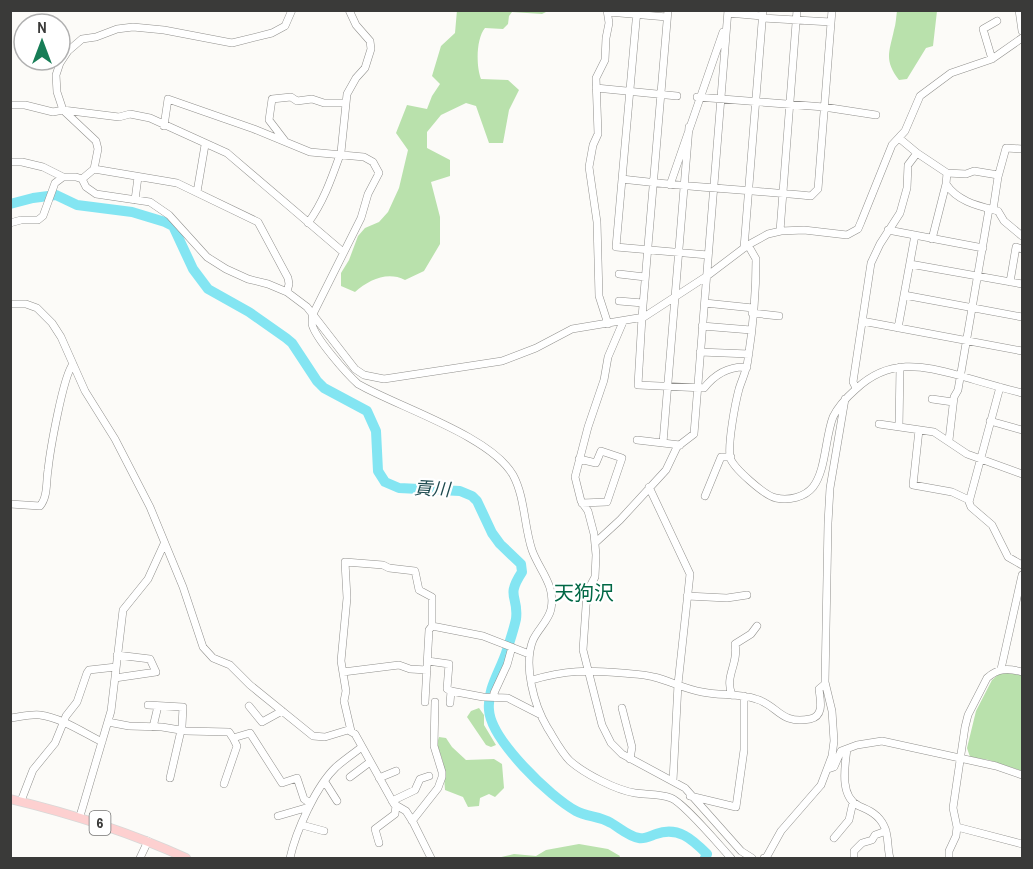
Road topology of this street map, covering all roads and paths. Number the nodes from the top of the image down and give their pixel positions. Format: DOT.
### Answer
graph roads {
  1 [pos="292,10"];
  2 [pos="349,10"];
  3 [pos="797,10"];
  4 [pos="832,10"];
  5 [pos="1019,10"];
  6 [pos="607,11"];
  7 [pos="636,12"];
  8 [pos="667,14"];
  9 [pos="728,15"];
  10 [pos="762,15"];
  11 [pos="796,20"];
  12 [pos="997,21"];
  13 [pos="831,22"];
  14 [pos="1023,31"];
  15 [pos="1023,38"];
  16 [pos="992,59"];
  17 [pos="596,88"];
  18 [pos="630,91"];
  19 [pos="660,94"];
  20 [pos="676,96"];
  21 [pos="699,97"];
  22 [pos="721,98"];
  23 [pos="756,101"];
  24 [pos="345,103"];
  25 [pos="789,104"];
  26 [pos="10,105"];
  27 [pos="824,107"];
  28 [pos="63,110"];
  29 [pos="876,115"];
  30 [pos="164,126"];
  31 [pos="689,127"];
  32 [pos="899,138"];
  33 [pos="285,141"];
  34 [pos="205,145"];
  35 [pos="1023,149"];
  36 [pos="917,153"];
  37 [pos="340,156"];
  38 [pos="10,162"];
  39 [pos="94,169"];
  40 [pos="947,173"];
  41 [pos="998,175"];
  42 [pos="63,177"];
  43 [pos="138,177"];
  44 [pos="82,179"];
  45 [pos="622,179"];
  46 [pos="653,183"];
  47 [pos="946,184"];
  48 [pos="670,185"];
  49 [pos="684,185"];
  50 [pos="714,189"];
  51 [pos="748,190"];
  52 [pos="197,192"];
  53 [pos="782,193"];
  54 [pos="135,200"];
  55 [pos="991,209"];
  56 [pos="10,223"];
  57 [pos="308,223"];
  58 [pos="888,230"];
  59 [pos="780,231"];
  60 [pos="915,235"];
  61 [pos="1023,236"];
  62 [pos="932,238"];
  63 [pos="746,246"];
  64 [pos="983,248"];
  65 [pos="1023,249"];
  66 [pos="647,251"];
  67 [pos="343,252"];
  68 [pos="678,253"];
  69 [pos="708,255"];
  70 [pos="910,264"];
  71 [pos="619,274"];
  72 [pos="707,276"];
  73 [pos="978,276"];
  74 [pos="645,277"];
  75 [pos="1010,282"];
  76 [pos="1023,284"];
  77 [pos="287,292"];
  78 [pos="904,295"];
  79 [pos="674,297"];
  80 [pos="619,301"];
  81 [pos="643,303"];
  82 [pos="705,303"];
  83 [pos="10,304"];
  84 [pos="973,308"];
  85 [pos="752,311"];
  86 [pos="313,314"];
  87 [pos="780,316"];
  88 [pos="642,317"];
  89 [pos="1023,317"];
  90 [pos="862,321"];
  91 [pos="623,322"];
  92 [pos="608,324"];
  93 [pos="702,326"];
  94 [pos="898,328"];
  95 [pos="751,330"];
  96 [pos="967,340"];
  97 [pos="1023,351"];
  98 [pos="700,352"];
  99 [pos="749,354"];
  100 [pos="73,364"];
  101 [pos="747,367"];
  102 [pos="900,367"];
  103 [pos="960,376"];
  104 [pos="667,386"];
  105 [pos="1000,387"];
  106 [pos="698,388"];
  107 [pos="856,388"];
  108 [pos="1023,393"];
  109 [pos="845,399"];
  110 [pos="932,399"];
  111 [pos="953,402"];
  112 [pos="990,421"];
  113 [pos="879,424"];
  114 [pos="899,428"];
  115 [pos="919,430"];
  116 [pos="1023,430"];
  117 [pos="638,440"];
  118 [pos="949,440"];
  119 [pos="663,443"];
  120 [pos="680,445"];
  121 [pos="730,457"];
  122 [pos="579,459"];
  123 [pos="980,459"];
  124 [pos="1023,474"];
  125 [pos="649,487"];
  126 [pos="705,496"];
  127 [pos="969,500"];
  128 [pos="582,503"];
  129 [pos="10,504"];
  130 [pos="595,543"];
  131 [pos="164,544"];
  132 [pos="1023,565"];
  133 [pos="1023,576"];
  134 [pos="747,595"];
  135 [pos="687,596"];
  136 [pos="432,626"];
  137 [pos="757,626"];
  138 [pos="510,645"];
  139 [pos="530,654"];
  140 [pos="117,655"];
  141 [pos="428,661"];
  142 [pos="116,667"];
  143 [pos="1001,669"];
  144 [pos="427,670"];
  145 [pos="589,670"];
  146 [pos="343,672"];
  147 [pos="1023,672"];
  148 [pos="115,678"];
  149 [pos="532,680"];
  150 [pos="678,684"];
  151 [pos="825,684"];
  152 [pos="451,691"];
  153 [pos="732,695"];
  154 [pos="744,696"];
  155 [pos="494,697"];
  156 [pos="425,702"];
  157 [pos="435,702"];
  158 [pos="450,703"];
  159 [pos="148,705"];
  160 [pos="158,706"];
  161 [pos="249,706"];
  162 [pos="622,708"];
  163 [pos="282,711"];
  164 [pos="541,715"];
  165 [pos="10,718"];
  166 [pos="64,722"];
  167 [pos="108,722"];
  168 [pos="153,727"];
  169 [pos="181,730"];
  170 [pos="351,731"];
  171 [pos="233,738"];
  172 [pos="102,742"];
  173 [pos="362,747"];
  174 [pos="847,749"];
  175 [pos="630,759"];
  176 [pos="960,759"];
  177 [pos="370,762"];
  178 [pos="828,769"];
  179 [pos="396,771"];
  180 [pos="1023,775"];
  181 [pos="429,776"];
  182 [pos="350,777"];
  183 [pos="170,778"];
  184 [pos="379,778"];
  185 [pos="673,781"];
  186 [pos="325,782"];
  187 [pos="224,784"];
  188 [pos="690,796"];
  189 [pos="10,799"];
  190 [pos="21,801"];
  191 [pos="337,801"];
  192 [pos="853,802"];
  193 [pos="394,803"];
  194 [pos="309,805"];
  195 [pos="80,816"];
  196 [pos="278,816"];
  197 [pos="412,821"];
  198 [pos="302,825"];
  199 [pos="957,827"];
  200 [pos="324,831"];
  201 [pos="886,831"];
  202 [pos="834,838"];
  203 [pos="148,841"];
  204 [pos="379,843"];
  205 [pos="1023,844"];
  206 [pos="140,858"];
  207 [pos="186,858"];
  208 [pos="290,858"];
  209 [pos="431,858"];
  210 [pos="731,858"];
  211 [pos="752,858"];
  212 [pos="764,858"];
  213 [pos="854,858"];
  214 [pos="890,858"];
  215 [pos="948,858"];
  1 -- 28 [label="street"];
  2 -- 24 [label="street"];
  3 -- 11 [label="street"];
  4 -- 13 [label="street"];
  5 -- 14 [label="street"];
  6 -- 7 [label="street"];
  6 -- 17 [label="street"];
  7 -- 8 [label="street"];
  7 -- 18 [label="street"];
  8 -- 19 [label="street"];
  9 -- 10 [label="street"];
  9 -- 21 [label="street"];
  9 -- 22 [label="street"];
  10 -- 11 [label="street"];
  10 -- 23 [label="street"];
  11 -- 13 [label="street"];
  11 -- 25 [label="street"];
  12 -- 16 [label="street"];
  13 -- 27 [label="street"];
  15 -- 16 [label="street"];
  16 -- 32 [label="street"];
  17 -- 18 [label="street"];
  17 -- 92 [label="street"];
  18 -- 19 [label="street"];
  18 -- 45 [label="street"];
  19 -- 20 [label="street"];
  19 -- 46 [label="street"];
  21 -- 22 [label="street"];
  21 -- 31 [label="street"];
  22 -- 23 [label="street"];
  22 -- 50 [label="street"];
  23 -- 25 [label="street"];
  23 -- 51 [label="street"];
  24 -- 33 [label="street"];
  24 -- 37 [label="street"];
  25 -- 27 [label="street"];
  25 -- 53 [label="street"];
  26 -- 28 [label="street"];
  27 -- 29 [label="street"];
  27 -- 53 [label="street"];
  28 -- 30 [label="street"];
  28 -- 39 [label="street"];
  30 -- 33 [label="street"];
  30 -- 34 [label="street"];
  31 -- 48 [label="street"];
  31 -- 49 [label="street"];
  32 -- 36 [label="street"];
  32 -- 59 [label="street"];
  33 -- 37 [label="street"];
  34 -- 52 [label="street"];
  34 -- 57 [label="street"];
  35 -- 41 [label="street"];
  36 -- 40 [label="street"];
  36 -- 58 [label="street"];
  37 -- 57 [label="street"];
  37 -- 67 [label="street"];
  38 -- 42 [label="street"];
  39 -- 43 [label="street"];
  39 -- 44 [label="street"];
  40 -- 41 [label="street"];
  40 -- 47 [label="street"];
  41 -- 55 [label="street"];
  42 -- 44 [label="street"];
  42 -- 56 [label="street"];
  43 -- 52 [label="street"];
  43 -- 54 [label="street"];
  44 -- 54 [label="street"];
  45 -- 46 [label="street"];
  45 -- 66 [label="street"];
  46 -- 48 [label="street"];
  46 -- 66 [label="street"];
  47 -- 55 [label="street"];
  47 -- 62 [label="street"];
  48 -- 49 [label="street"];
  49 -- 50 [label="street"];
  49 -- 68 [label="street"];
  50 -- 51 [label="street"];
  50 -- 69 [label="street"];
  51 -- 53 [label="street"];
  51 -- 63 [label="street"];
  52 -- 77 [label="street"];
  53 -- 59 [label="street"];
  54 -- 77 [label="street"];
  55 -- 61 [label="street"];
  55 -- 64 [label="street"];
  57 -- 67 [label="street"];
  58 -- 60 [label="street"];
  58 -- 90 [label="street"];
  59 -- 63 [label="street"];
  60 -- 62 [label="street"];
  60 -- 70 [label="street"];
  62 -- 64 [label="street"];
  63 -- 72 [label="street"];
  63 -- 85 [label="street"];
  64 -- 73 [label="street"];
  65 -- 75 [label="street"];
  66 -- 68 [label="street"];
  66 -- 74 [label="street"];
  67 -- 86 [label="street"];
  68 -- 69 [label="street"];
  68 -- 79 [label="street"];
  69 -- 72 [label="street"];
  70 -- 73 [label="street"];
  70 -- 78 [label="street"];
  71 -- 74 [label="street"];
  72 -- 79 [label="street"];
  72 -- 82 [label="street"];
  73 -- 75 [label="street"];
  73 -- 84 [label="street"];
  74 -- 81 [label="street"];
  75 -- 76 [label="street"];
  77 -- 86 [label="street"];
  78 -- 84 [label="street"];
  78 -- 94 [label="street"];
  79 -- 88 [label="street"];
  79 -- 104 [label="street"];
  80 -- 81 [label="street"];
  81 -- 88 [label="street"];
  82 -- 85 [label="street"];
  82 -- 93 [label="street"];
  83 -- 100 [label="street"];
  84 -- 89 [label="street"];
  84 -- 96 [label="street"];
  85 -- 87 [label="street"];
  85 -- 95 [label="street"];
  86 -- 92 [label="street"];
  86 -- 139 [label="street"];
  88 -- 91 [label="street"];
  88 -- 104 [label="street"];
  90 -- 94 [label="street"];
  90 -- 107 [label="street"];
  91 -- 92 [label="street"];
  91 -- 122 [label="street"];
  93 -- 95 [label="street"];
  93 -- 98 [label="street"];
  94 -- 96 [label="street"];
  95 -- 99 [label="street"];
  96 -- 97 [label="street"];
  96 -- 103 [label="street"];
  98 -- 99 [label="street"];
  98 -- 106 [label="street"];
  99 -- 101 [label="street"];
  100 -- 129 [label="street"];
  100 -- 131 [label="street"];
  101 -- 106 [label="street"];
  101 -- 121 [label="street"];
  102 -- 103 [label="street"];
  102 -- 107 [label="street"];
  102 -- 114 [label="street"];
  103 -- 105 [label="street"];
  103 -- 111 [label="street"];
  104 -- 106 [label="street"];
  104 -- 119 [label="street"];
  105 -- 108 [label="street"];
  105 -- 112 [label="street"];
  106 -- 120 [label="street"];
  107 -- 109 [label="street"];
  109 -- 121 [label="street"];
  109 -- 151 [label="street"];
  110 -- 111 [label="street"];
  111 -- 118 [label="street"];
  112 -- 116 [label="street"];
  112 -- 123 [label="street"];
  113 -- 114 [label="street"];
  114 -- 115 [label="street"];
  115 -- 118 [label="street"];
  115 -- 127 [label="street"];
  117 -- 119 [label="street"];
  118 -- 123 [label="street"];
  119 -- 120 [label="street"];
  120 -- 125 [label="street"];
  121 -- 126 [label="street"];
  122 -- 128 [label="street"];
  122 -- 128 [label="street"];
  123 -- 124 [label="street"];
  123 -- 127 [label="street"];
  125 -- 130 [label="street"];
  125 -- 135 [label="street"];
  127 -- 132 [label="street"];
  128 -- 130 [label="street"];
  130 -- 145 [label="street"];
  131 -- 140 [label="street"];
  131 -- 163 [label="street"];
  133 -- 143 [label="street"];
  134 -- 135 [label="street"];
  135 -- 150 [label="street"];
  136 -- 138 [label="street"];
  136 -- 141 [label="street"];
  136 -- 146 [label="street"];
  137 -- 153 [label="street"];
  138 -- 139 [label="street"];
  138 -- 155 [label="street"];
  139 -- 149 [label="street"];
  140 -- 142 [label="street"];
  140 -- 148 [label="street"];
  141 -- 144 [label="street"];
  141 -- 152 [label="street"];
  142 -- 148 [label="street"];
  142 -- 166 [label="street"];
  143 -- 147 [label="street"];
  143 -- 176 [label="street"];
  144 -- 146 [label="street"];
  144 -- 156 [label="street"];
  145 -- 149 [label="street"];
  145 -- 150 [label="street"];
  145 -- 175 [label="street"];
  146 -- 170 [label="street"];
  148 -- 167 [label="street"];
  149 -- 164 [label="street"];
  150 -- 153 [label="street"];
  150 -- 185 [label="street"];
  151 -- 154 [label="street"];
  151 -- 178 [label="street"];
  152 -- 155 [label="street"];
  152 -- 158 [label="street"];
  153 -- 154 [label="street"];
  154 -- 188 [label="street"];
  155 -- 164 [label="street"];
  157 -- 197 [label="street"];
  159 -- 160 [label="street"];
  160 -- 168 [label="street"];
  160 -- 169 [label="street"];
  161 -- 163 [label="street"];
  162 -- 175 [label="street"];
  163 -- 170 [label="street"];
  164 -- 210 [label="street"];
  165 -- 166 [label="street"];
  166 -- 172 [label="street"];
  166 -- 190 [label="street"];
  167 -- 168 [label="street"];
  167 -- 172 [label="street"];
  168 -- 169 [label="street"];
  169 -- 171 [label="street"];
  169 -- 183 [label="street"];
  170 -- 173 [label="street"];
  171 -- 187 [label="street"];
  171 -- 194 [label="street"];
  172 -- 195 [label="street"];
  173 -- 177 [label="street"];
  173 -- 186 [label="street"];
  174 -- 176 [label="street"];
  174 -- 178 [label="street"];
  174 -- 192 [label="street"];
  175 -- 185 [label="street"];
  176 -- 180 [label="street"];
  176 -- 199 [label="street"];
  177 -- 182 [label="street"];
  177 -- 184 [label="street"];
  178 -- 212 [label="street"];
  179 -- 184 [label="street"];
  181 -- 193 [label="street"];
  184 -- 193 [label="street"];
  185 -- 188 [label="street"];
  186 -- 191 [label="street"];
  186 -- 194 [label="street"];
  188 -- 211 [label="street"];
  189 -- 190 [label="main road, 6"];
  190 -- 195 [label="main road, 6"];
  192 -- 201 [label="street"];
  192 -- 202 [label="street"];
  193 -- 197 [label="street"];
  193 -- 204 [label="street"];
  194 -- 196 [label="street"];
  194 -- 198 [label="street"];
  195 -- 203 [label="main road, 6"];
  197 -- 209 [label="street"];
  198 -- 200 [label="street"];
  198 -- 208 [label="street"];
  199 -- 205 [label="street"];
  199 -- 215 [label="street"];
  201 -- 213 [label="street"];
  201 -- 214 [label="street"];
  203 -- 206 [label="street"];
  203 -- 207 [label="main road, 6"];
}
